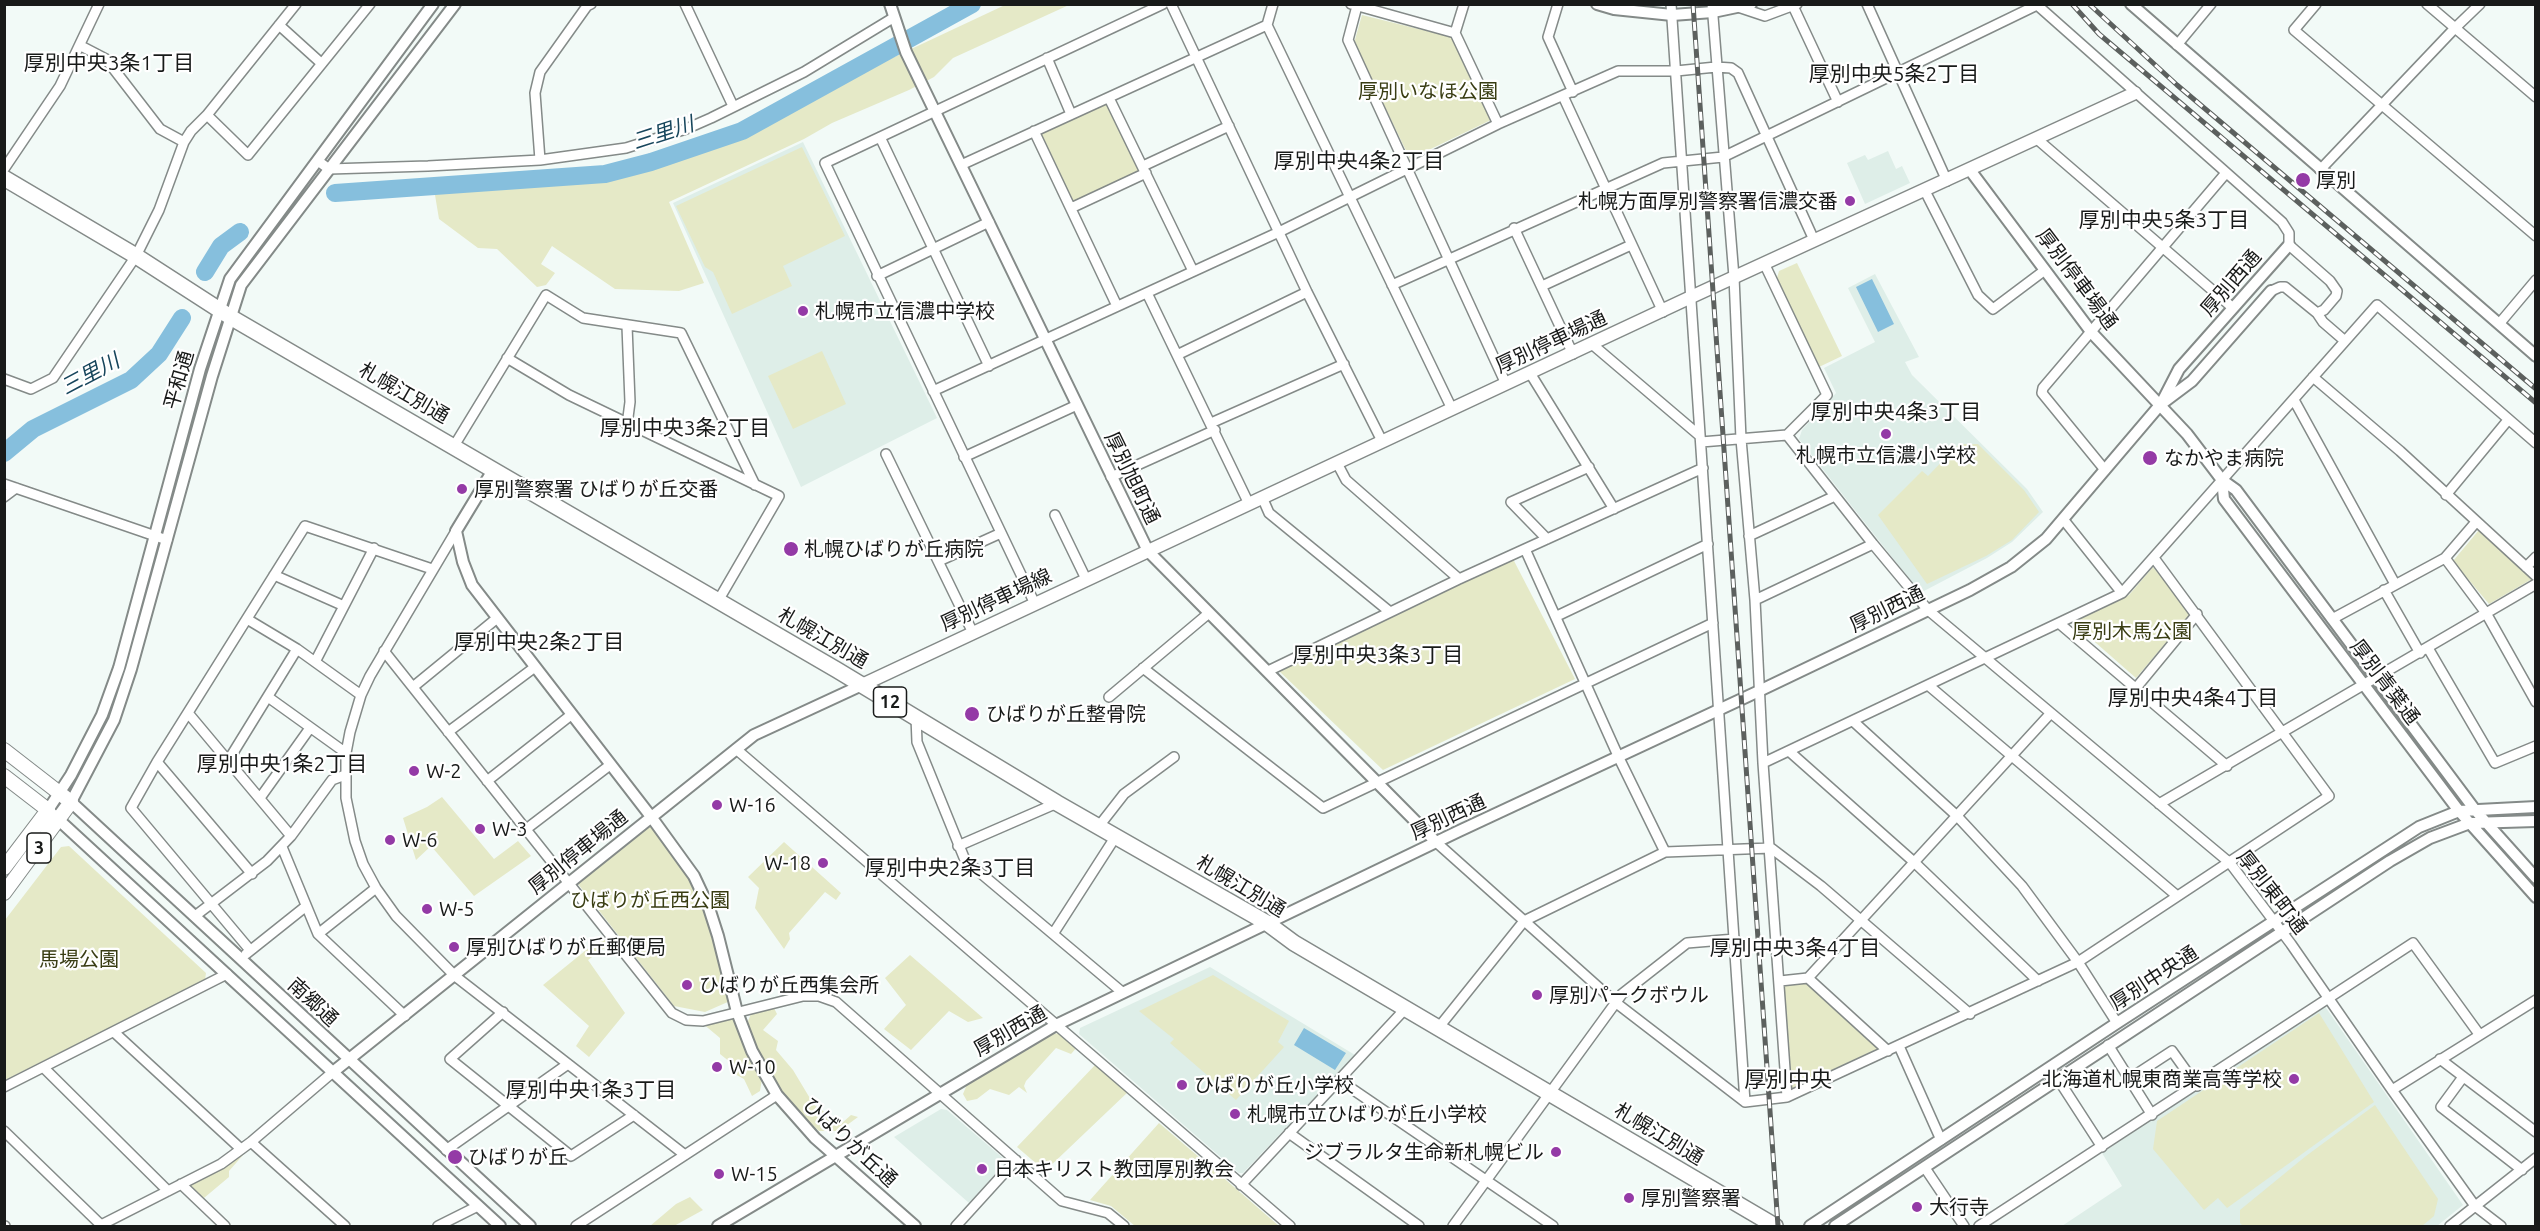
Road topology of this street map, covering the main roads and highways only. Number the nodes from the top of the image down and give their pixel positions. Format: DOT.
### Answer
graph roads {
  1 [pos="2135,93"];
  2 [pos="4,178"];
  3 [pos="1148,551"];
  4 [pos="862,685"];
  5 [pos="4,750"];
  6 [pos="4,776"];
  7 [pos="4,868"];
  8 [pos="4,893"];
  9 [pos="1775,1227"];
  1 -- 3 [label="main road, 厚別停車場通"];
  2 -- 4 [label="highway, 札幌江別通 / 12"];
  3 -- 4 [label="main road, 厚別停車場線"];
  4 -- 9 [label="highway, 札幌江別通 / 12"];
  5 -- 8 [label="main road, 3"];
  6 -- 7 [label="main road, 3"];
}
